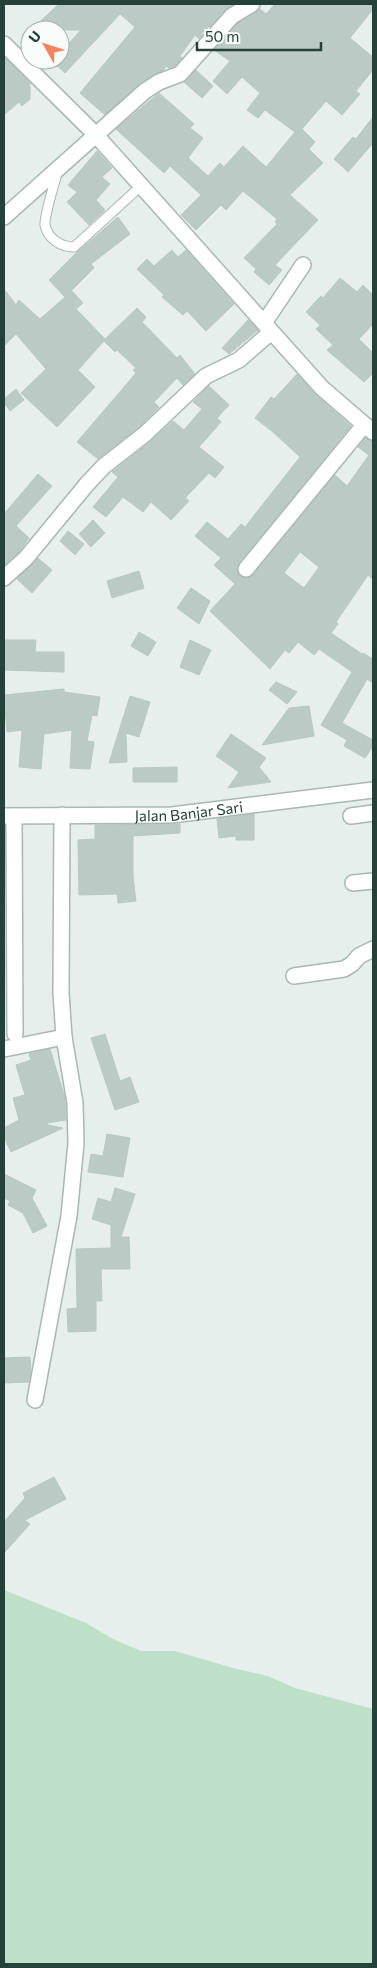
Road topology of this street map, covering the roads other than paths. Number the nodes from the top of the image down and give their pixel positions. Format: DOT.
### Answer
graph roads {
  1 [pos="252,4"];
  2 [pos="4,44"];
  3 [pos="95,134"];
  4 [pos="58,168"];
  5 [pos="142,186"];
  6 [pos="4,217"];
  7 [pos="303,265"];
  8 [pos="268,328"];
  9 [pos="369,428"];
  10 [pos="246,568"];
  11 [pos="4,578"];
  12 [pos="373,790"];
  13 [pos="373,813"];
  14 [pos="9,816"];
  15 [pos="62,816"];
  16 [pos="350,816"];
  17 [pos="373,881"];
  18 [pos="353,883"];
  19 [pos="373,949"];
  20 [pos="294,976"];
  21 [pos="16,1034"];
  22 [pos="64,1037"];
  23 [pos="4,1049"];
  24 [pos="35,1400"];
  1 -- 3 [label="street"];
  2 -- 3 [label="street"];
  3 -- 4 [label="street"];
  3 -- 5 [label="street"];
  4 -- 5 [label="lane"];
  4 -- 6 [label="street"];
  5 -- 8 [label="street"];
  7 -- 8 [label="street"];
  8 -- 9 [label="street"];
  8 -- 11 [label="street"];
  9 -- 10 [label="street"];
  12 -- 15 [label="street, Jalan Banjar Sari"];
  13 -- 16 [label="street"];
  14 -- 15 [label="street, Jalan Banjar Sari"];
  14 -- 21 [label="street"];
  15 -- 22 [label="street"];
  17 -- 18 [label="street"];
  19 -- 20 [label="street"];
  22 -- 23 [label="street"];
  22 -- 24 [label="street"];
}
